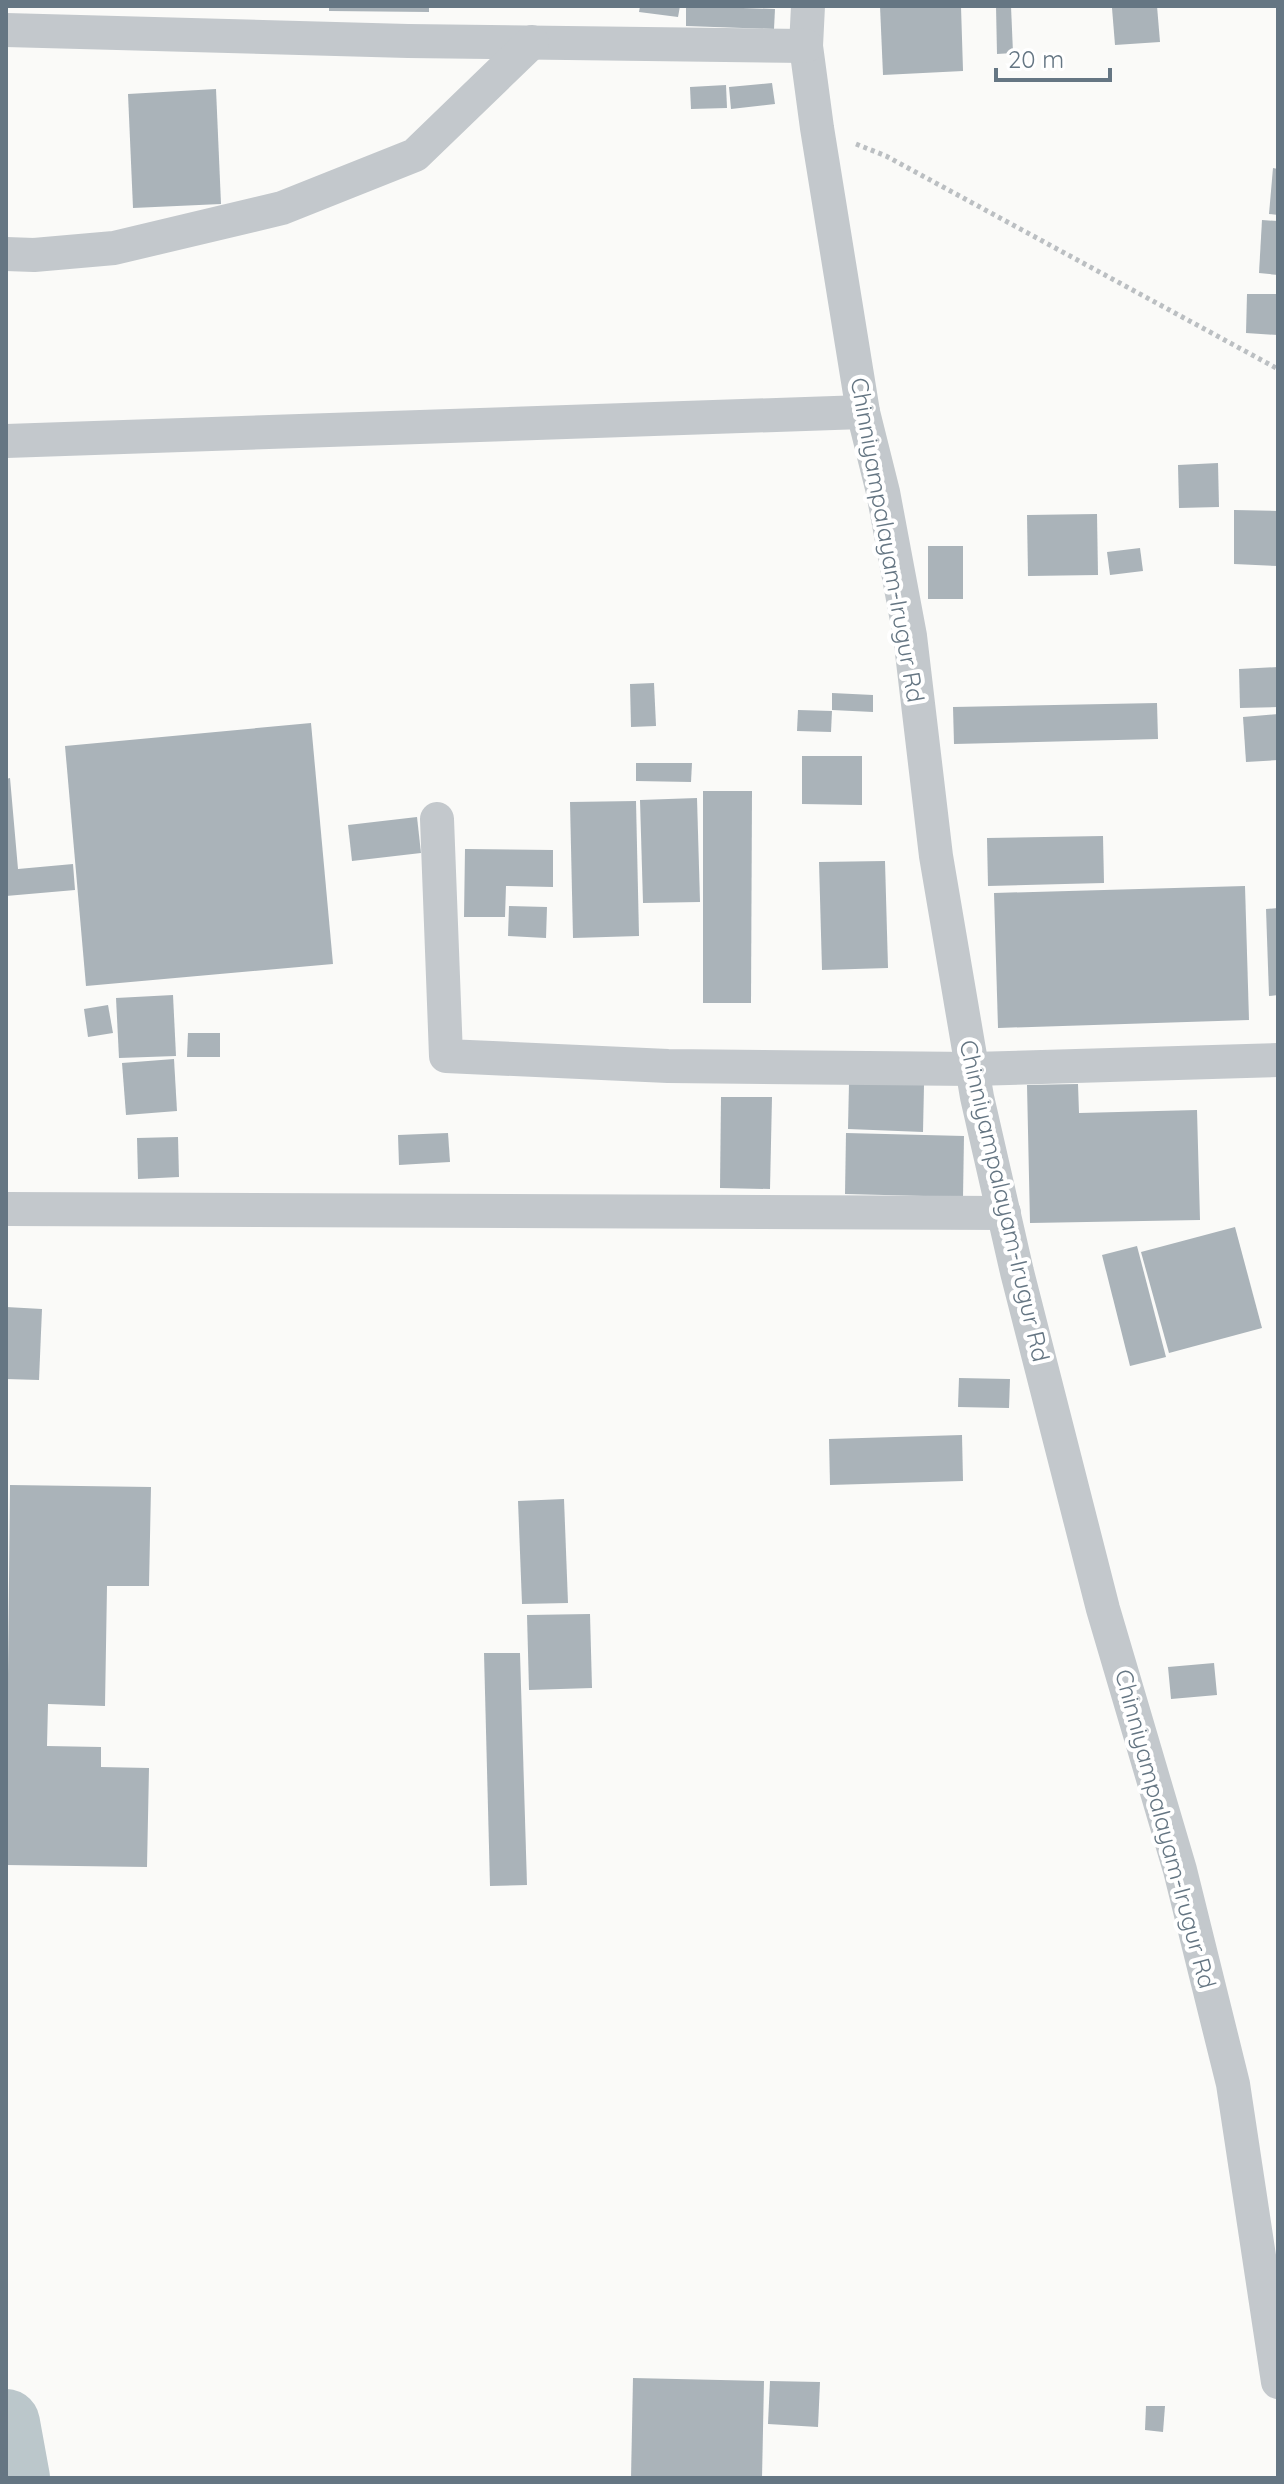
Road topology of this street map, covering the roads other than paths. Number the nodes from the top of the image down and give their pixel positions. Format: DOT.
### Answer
graph roads {
  1 [pos="808,6"];
  2 [pos="6,30"];
  3 [pos="532,42"];
  4 [pos="806,46"];
  5 [pos="6,254"];
  6 [pos="863,412"];
  7 [pos="6,441"];
  8 [pos="437,819"];
  9 [pos="1278,1060"];
  10 [pos="973,1069"];
  11 [pos="6,1209"];
  12 [pos="1004,1213"];
  13 [pos="1278,2382"];
  1 -- 4 [label="street, Chinniyampalayam-Irugur Rd"];
  2 -- 3 [label="street"];
  3 -- 4 [label="street"];
  3 -- 5 [label="street"];
  4 -- 6 [label="street, Chinniyampalayam-Irugur Rd"];
  6 -- 7 [label="street"];
  6 -- 10 [label="street, Chinniyampalayam-Irugur Rd"];
  8 -- 10 [label="street"];
  9 -- 10 [label="street"];
  10 -- 12 [label="street, Chinniyampalayam-Irugur Rd"];
  11 -- 12 [label="street"];
  12 -- 13 [label="street, Chinniyampalayam-Irugur Rd"];
}
